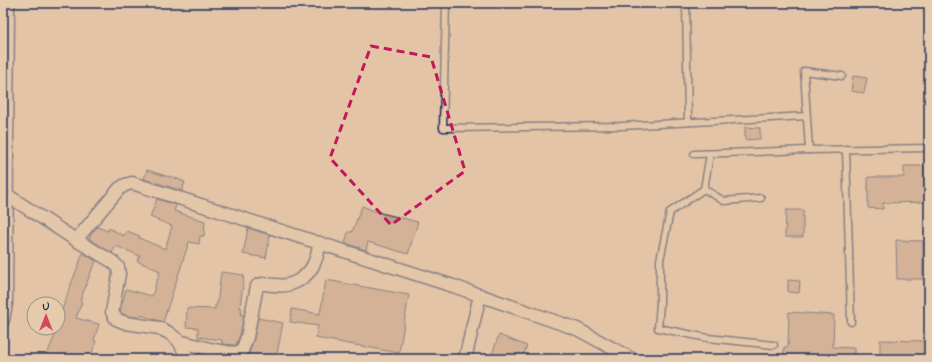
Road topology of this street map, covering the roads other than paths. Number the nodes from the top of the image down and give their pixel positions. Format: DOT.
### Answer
graph roads {
  1 [pos="8,3"];
  2 [pos="446,3"];
  3 [pos="686,3"];
  4 [pos="842,76"];
  5 [pos="806,116"];
  6 [pos="688,122"];
  7 [pos="929,148"];
  8 [pos="846,149"];
  9 [pos="808,150"];
  10 [pos="694,154"];
  11 [pos="710,154"];
  12 [pos="704,190"];
  13 [pos="7,195"];
  14 [pos="761,198"];
  15 [pos="76,240"];
  16 [pos="320,243"];
  17 [pos="480,295"];
  18 [pos="3,320"];
  19 [pos="851,322"];
  20 [pos="178,341"];
  21 [pos="774,345"];
  22 [pos="186,359"];
  23 [pos="465,359"];
  24 [pos="632,359"];
  1 -- 13 [label="street"];
  2 -- 6 [label="lane"];
  3 -- 6 [label="lane"];
  4 -- 5 [label="lane"];
  5 -- 6 [label="lane"];
  5 -- 9 [label="lane"];
  7 -- 8 [label="lane"];
  8 -- 9 [label="lane"];
  8 -- 19 [label="lane"];
  9 -- 11 [label="lane"];
  10 -- 11 [label="lane"];
  11 -- 12 [label="lane"];
  12 -- 14 [label="lane"];
  12 -- 21 [label="lane"];
  13 -- 15 [label="street"];
  13 -- 18 [label="street"];
  15 -- 16 [label="street"];
  15 -- 20 [label="street"];
  16 -- 17 [label="street"];
  16 -- 20 [label="street"];
  17 -- 23 [label="street"];
  17 -- 24 [label="street"];
  20 -- 22 [label="street"];
}
